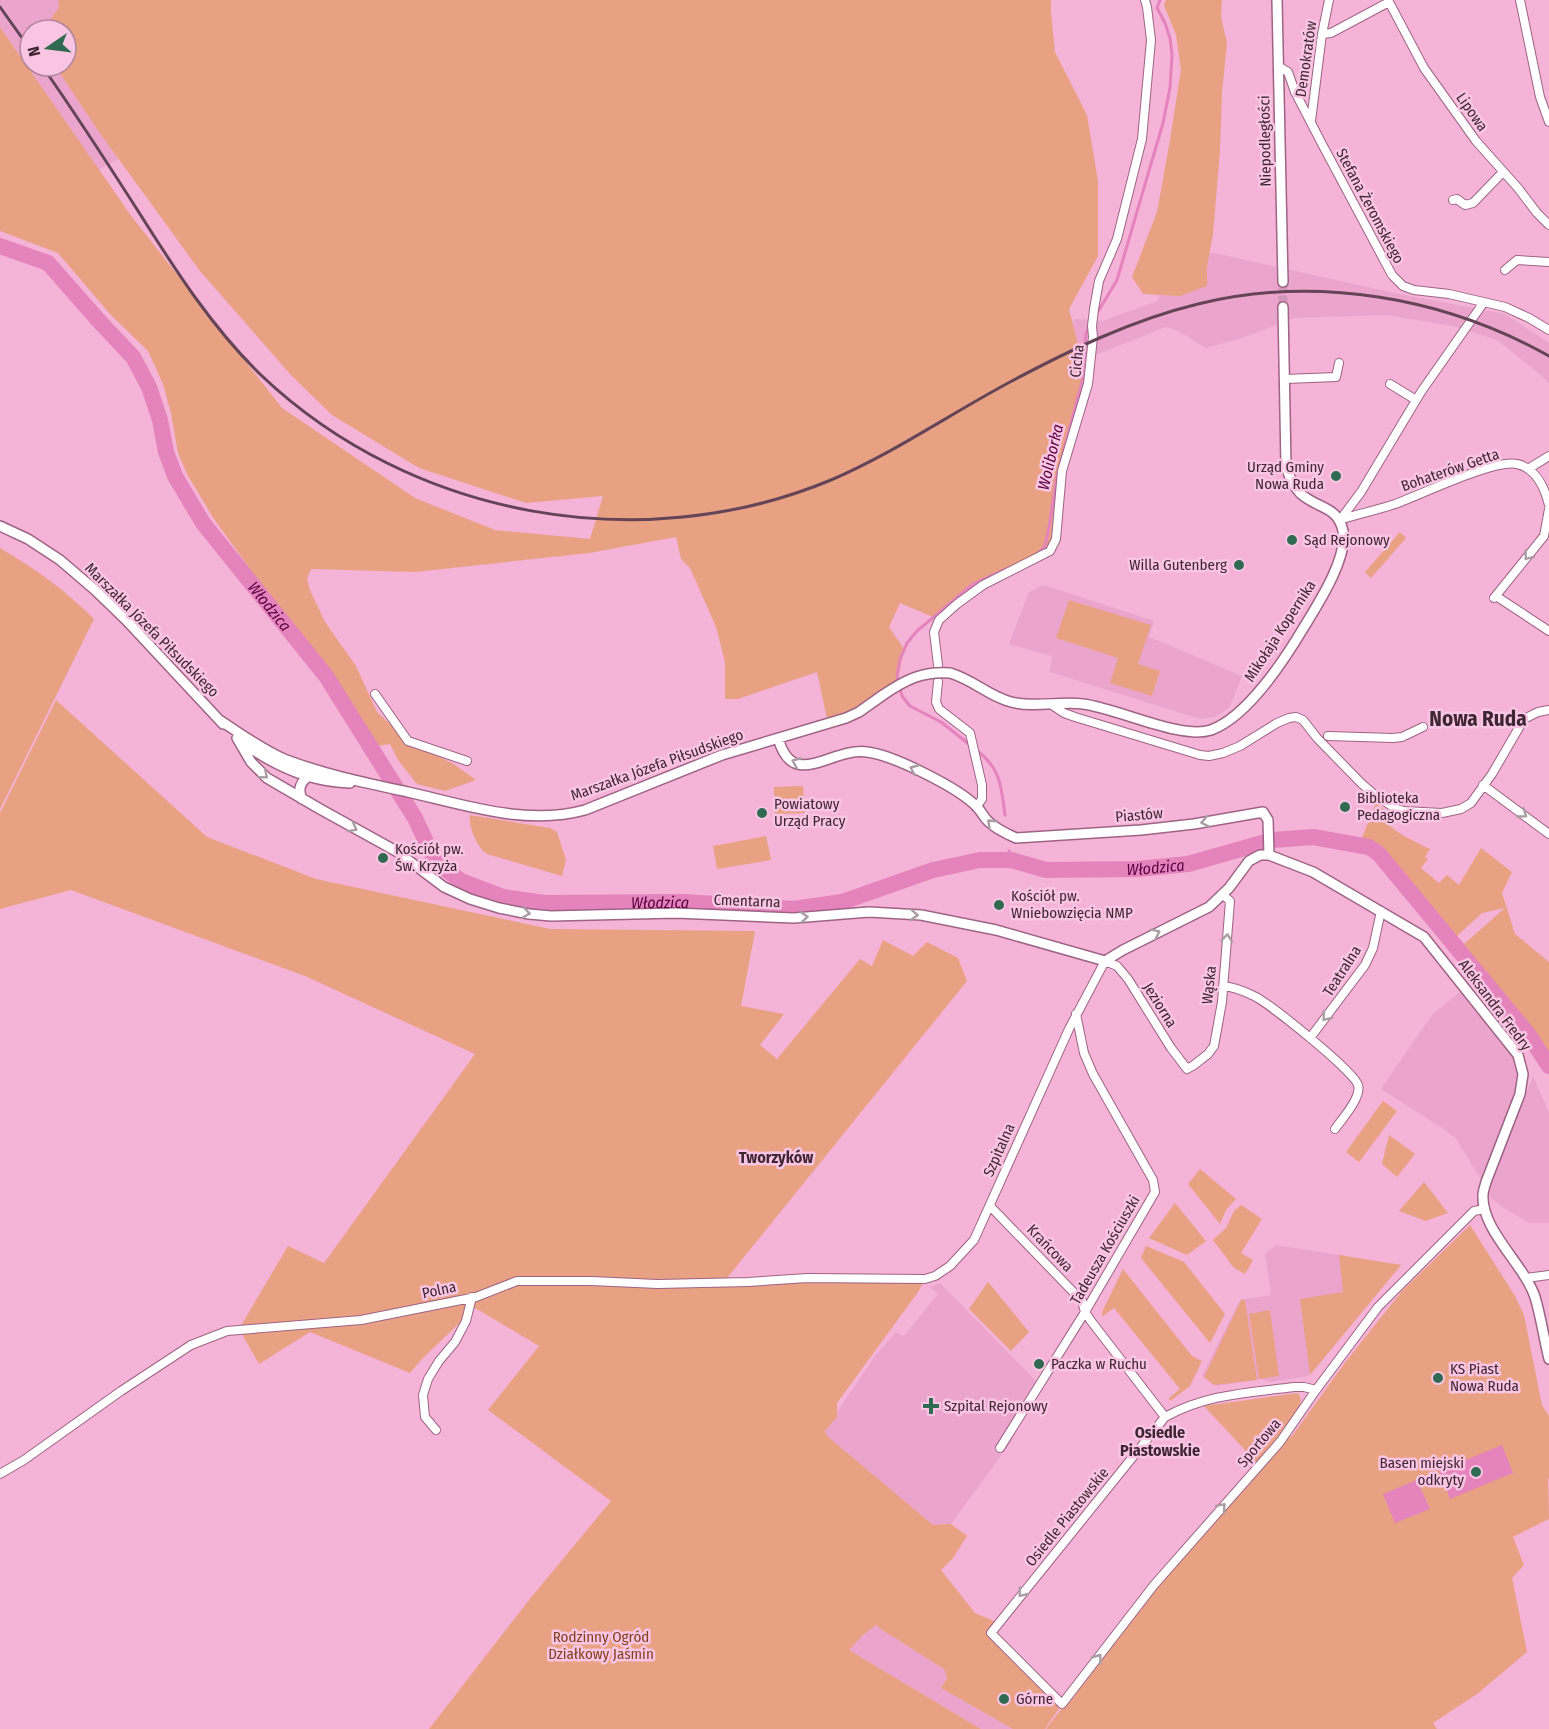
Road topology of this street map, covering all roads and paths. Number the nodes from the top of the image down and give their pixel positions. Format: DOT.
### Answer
graph roads {
  1 [pos="1145,0"];
  2 [pos="1277,0"];
  3 [pos="1329,0"];
  4 [pos="1520,0"];
  5 [pos="1388,1"];
  6 [pos="1322,34"];
  7 [pos="1278,66"];
  8 [pos="1311,122"];
  9 [pos="1549,122"];
  10 [pos="1503,172"];
  11 [pos="1453,200"];
  12 [pos="1549,225"];
  13 [pos="1549,262"];
  14 [pos="1505,270"];
  15 [pos="1283,282"];
  16 [pos="1484,302"];
  17 [pos="1283,307"];
  18 [pos="1549,330"];
  19 [pos="1339,363"];
  20 [pos="1285,379"];
  21 [pos="1390,384"];
  22 [pos="1416,400"];
  23 [pos="1549,456"];
  24 [pos="1528,469"];
  25 [pos="1549,507"];
  26 [pos="1340,520"];
  27 [pos="0,526"];
  28 [pos="1549,631"];
  29 [pos="375,694"];
  30 [pos="1052,705"];
  31 [pos="1549,710"];
  32 [pos="221,721"];
  33 [pos="1423,727"];
  34 [pos="1328,736"];
  35 [pos="237,738"];
  36 [pos="778,738"];
  37 [pos="467,761"];
  38 [pos="309,776"];
  39 [pos="347,778"];
  40 [pos="369,783"];
  41 [pos="1483,785"];
  42 [pos="302,799"];
  43 [pos="974,804"];
  44 [pos="1549,834"];
  45 [pos="1269,852"];
  46 [pos="1222,894"];
  47 [pos="1382,911"];
  48 [pos="1105,961"];
  49 [pos="1223,986"];
  50 [pos="1076,1014"];
  51 [pos="1310,1038"];
  52 [pos="1187,1069"];
  53 [pos="1335,1129"];
  54 [pos="990,1206"];
  55 [pos="1485,1209"];
  56 [pos="1549,1275"];
  57 [pos="1526,1278"];
  58 [pos="925,1280"];
  59 [pos="472,1298"];
  60 [pos="1085,1312"];
  61 [pos="1549,1359"];
  62 [pos="1316,1390"];
  63 [pos="1165,1417"];
  64 [pos="436,1430"];
  65 [pos="1000,1448"];
  66 [pos="0,1474"];
  67 [pos="991,1633"];
  1 -- 43 [label="street, Cicha"];
  2 -- 7 [label="street, Niepodległości"];
  3 -- 6 [label="street, Demokratów"];
  4 -- 9 [label="street"];
  5 -- 6 [label="street"];
  5 -- 10 [label="street, Lipowa"];
  6 -- 8 [label="street, Demokratów"];
  7 -- 8 [label="street, Stefana Żeromskiego"];
  7 -- 15 [label="street, Niepodległości"];
  8 -- 16 [label="street, Stefana Żeromskiego"];
  10 -- 11 [label="street"];
  10 -- 12 [label="street, Lipowa"];
  13 -- 14 [label="street"];
  16 -- 18 [label="street, Stefana Żeromskiego"];
  16 -- 22 [label="street"];
  17 -- 20 [label="street"];
  19 -- 20 [label="street"];
  20 -- 26 [label="street"];
  21 -- 22 [label="street"];
  22 -- 26 [label="street"];
  23 -- 24 [label="street"];
  24 -- 25 [label="street"];
  24 -- 26 [label="street, Bohaterów Getta"];
  25 -- 28 [label="street, one-way"];
  26 -- 30 [label="street, Mikołaja Kopernika"];
  27 -- 32 [label="street, Marszałka Józefa Piłsudskiego"];
  29 -- 37 [label="street"];
  30 -- 36 [label="street, Marszałka Józefa Piłsudskiego, bridge"];
  30 -- 41 [label="street"];
  31 -- 41 [label="street"];
  32 -- 35 [label="street, Marszałka Józefa Piłsudskiego"];
  32 -- 39 [label="street, Marszałka Józefa Piłsudskiego"];
  33 -- 34 [label="street"];
  35 -- 38 [label="street, Marszałka Józefa Piłsudskiego"];
  35 -- 42 [label="street, Cmentarna, one-way"];
  36 -- 40 [label="street, Marszałka Józefa Piłsudskiego"];
  43 -- 36 [label="street, one-way"];
  38 -- 39 [label="street"];
  38 -- 40 [label="street, Marszałka Józefa Piłsudskiego"];
  38 -- 42 [label="street"];
  39 -- 40 [label="street, Marszałka Józefa Piłsudskiego"];
  41 -- 44 [label="street, one-way"];
  42 -- 48 [label="street, Cmentarna, one-way"];
  45 -- 43 [label="street, Piastów, one-way"];
  45 -- 46 [label="street"];
  45 -- 47 [label="street, Aleksandra Fredry"];
  48 -- 46 [label="street, one-way"];
  49 -- 46 [label="street, Wąska, one-way"];
  47 -- 51 [label="street, Teatralna, one-way"];
  47 -- 55 [label="street, Aleksandra Fredry"];
  48 -- 50 [label="street"];
  48 -- 52 [label="street, Jeziorna"];
  49 -- 51 [label="street"];
  49 -- 52 [label="street, Wąska"];
  50 -- 54 [label="street, Szpitalna"];
  50 -- 60 [label="street, Tadeusza Kościuszki"];
  51 -- 53 [label="street"];
  54 -- 58 [label="street, Szpitalna"];
  54 -- 60 [label="street, Krańcowa"];
  55 -- 57 [label="street, Aleksandra Fredry"];
  55 -- 62 [label="street, Sportowa"];
  56 -- 57 [label="street"];
  57 -- 61 [label="street, Aleksandra Fredry"];
  58 -- 59 [label="street, Polna"];
  59 -- 64 [label="street"];
  59 -- 66 [label="street, Polna"];
  60 -- 63 [label="street"];
  60 -- 65 [label="street, Tadeusza Kościuszki"];
  62 -- 63 [label="street, Osiedle Piastowskie"];
  67 -- 62 [label="street, Sportowa, one-way"];
  63 -- 67 [label="street, Osiedle Piastowskie, one-way"];
}
